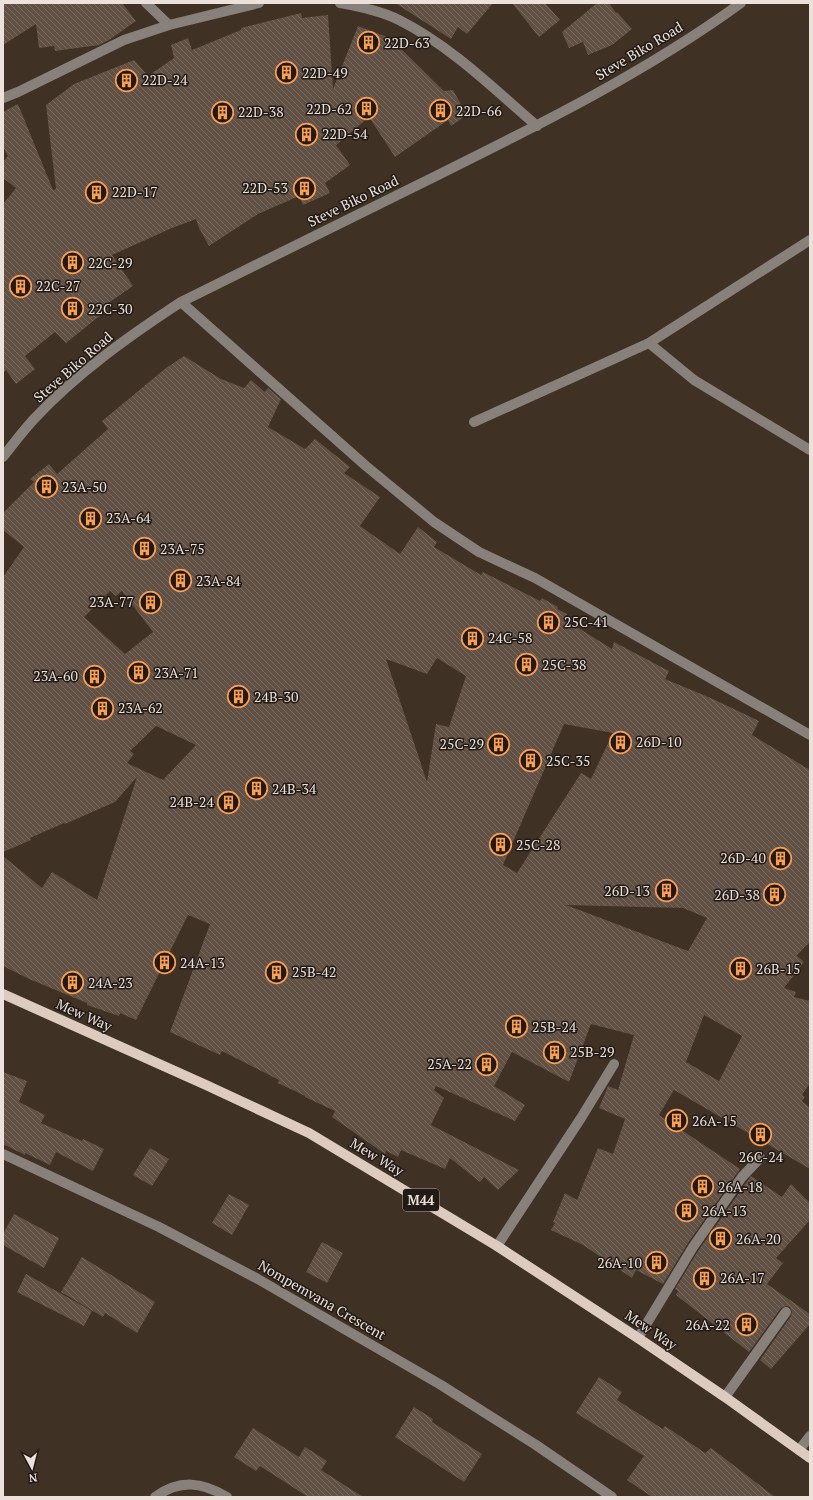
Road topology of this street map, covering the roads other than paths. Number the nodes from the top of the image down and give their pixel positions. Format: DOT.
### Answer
graph roads {
  1 [pos="146,3"];
  2 [pos="259,3"];
  3 [pos="340,3"];
  4 [pos="741,3"];
  5 [pos="169,25"];
  6 [pos="3,98"];
  7 [pos="537,126"];
  8 [pos="810,240"];
  9 [pos="181,302"];
  10 [pos="649,343"];
  11 [pos="474,422"];
  12 [pos="810,450"];
  13 [pos="3,456"];
  14 [pos="810,735"];
  15 [pos="3,994"];
  16 [pos="614,1064"];
  17 [pos="3,1154"];
  18 [pos="760,1158"];
  19 [pos="497,1246"];
  20 [pos="786,1312"];
  21 [pos="638,1338"];
  22 [pos="725,1397"];
  23 [pos="810,1436"];
  24 [pos="799,1450"];
  25 [pos="810,1458"];
  26 [pos="155,1497"];
  27 [pos="227,1497"];
  28 [pos="611,1497"];
  1 -- 5 [label="street"];
  2 -- 5 [label="street"];
  3 -- 7 [label="street"];
  4 -- 7 [label="street, Steve Biko Road"];
  5 -- 6 [label="street"];
  7 -- 9 [label="street, Steve Biko Road"];
  8 -- 10 [label="street"];
  9 -- 13 [label="street, Steve Biko Road"];
  9 -- 14 [label="street"];
  10 -- 11 [label="street"];
  10 -- 12 [label="street"];
  15 -- 19 [label="main road, Mew Way / M44"];
  16 -- 19 [label="street"];
  17 -- 28 [label="street, Nompemvana Crescent"];
  18 -- 21 [label="street"];
  19 -- 21 [label="main road, Mew Way / M44"];
  20 -- 22 [label="street"];
  21 -- 22 [label="main road, Mew Way / M44"];
  22 -- 24 [label="main road, Mew Way / M44"];
  23 -- 24 [label="street"];
  24 -- 25 [label="main road, Mew Way / M44"];
  26 -- 27 [label="street"];
}
